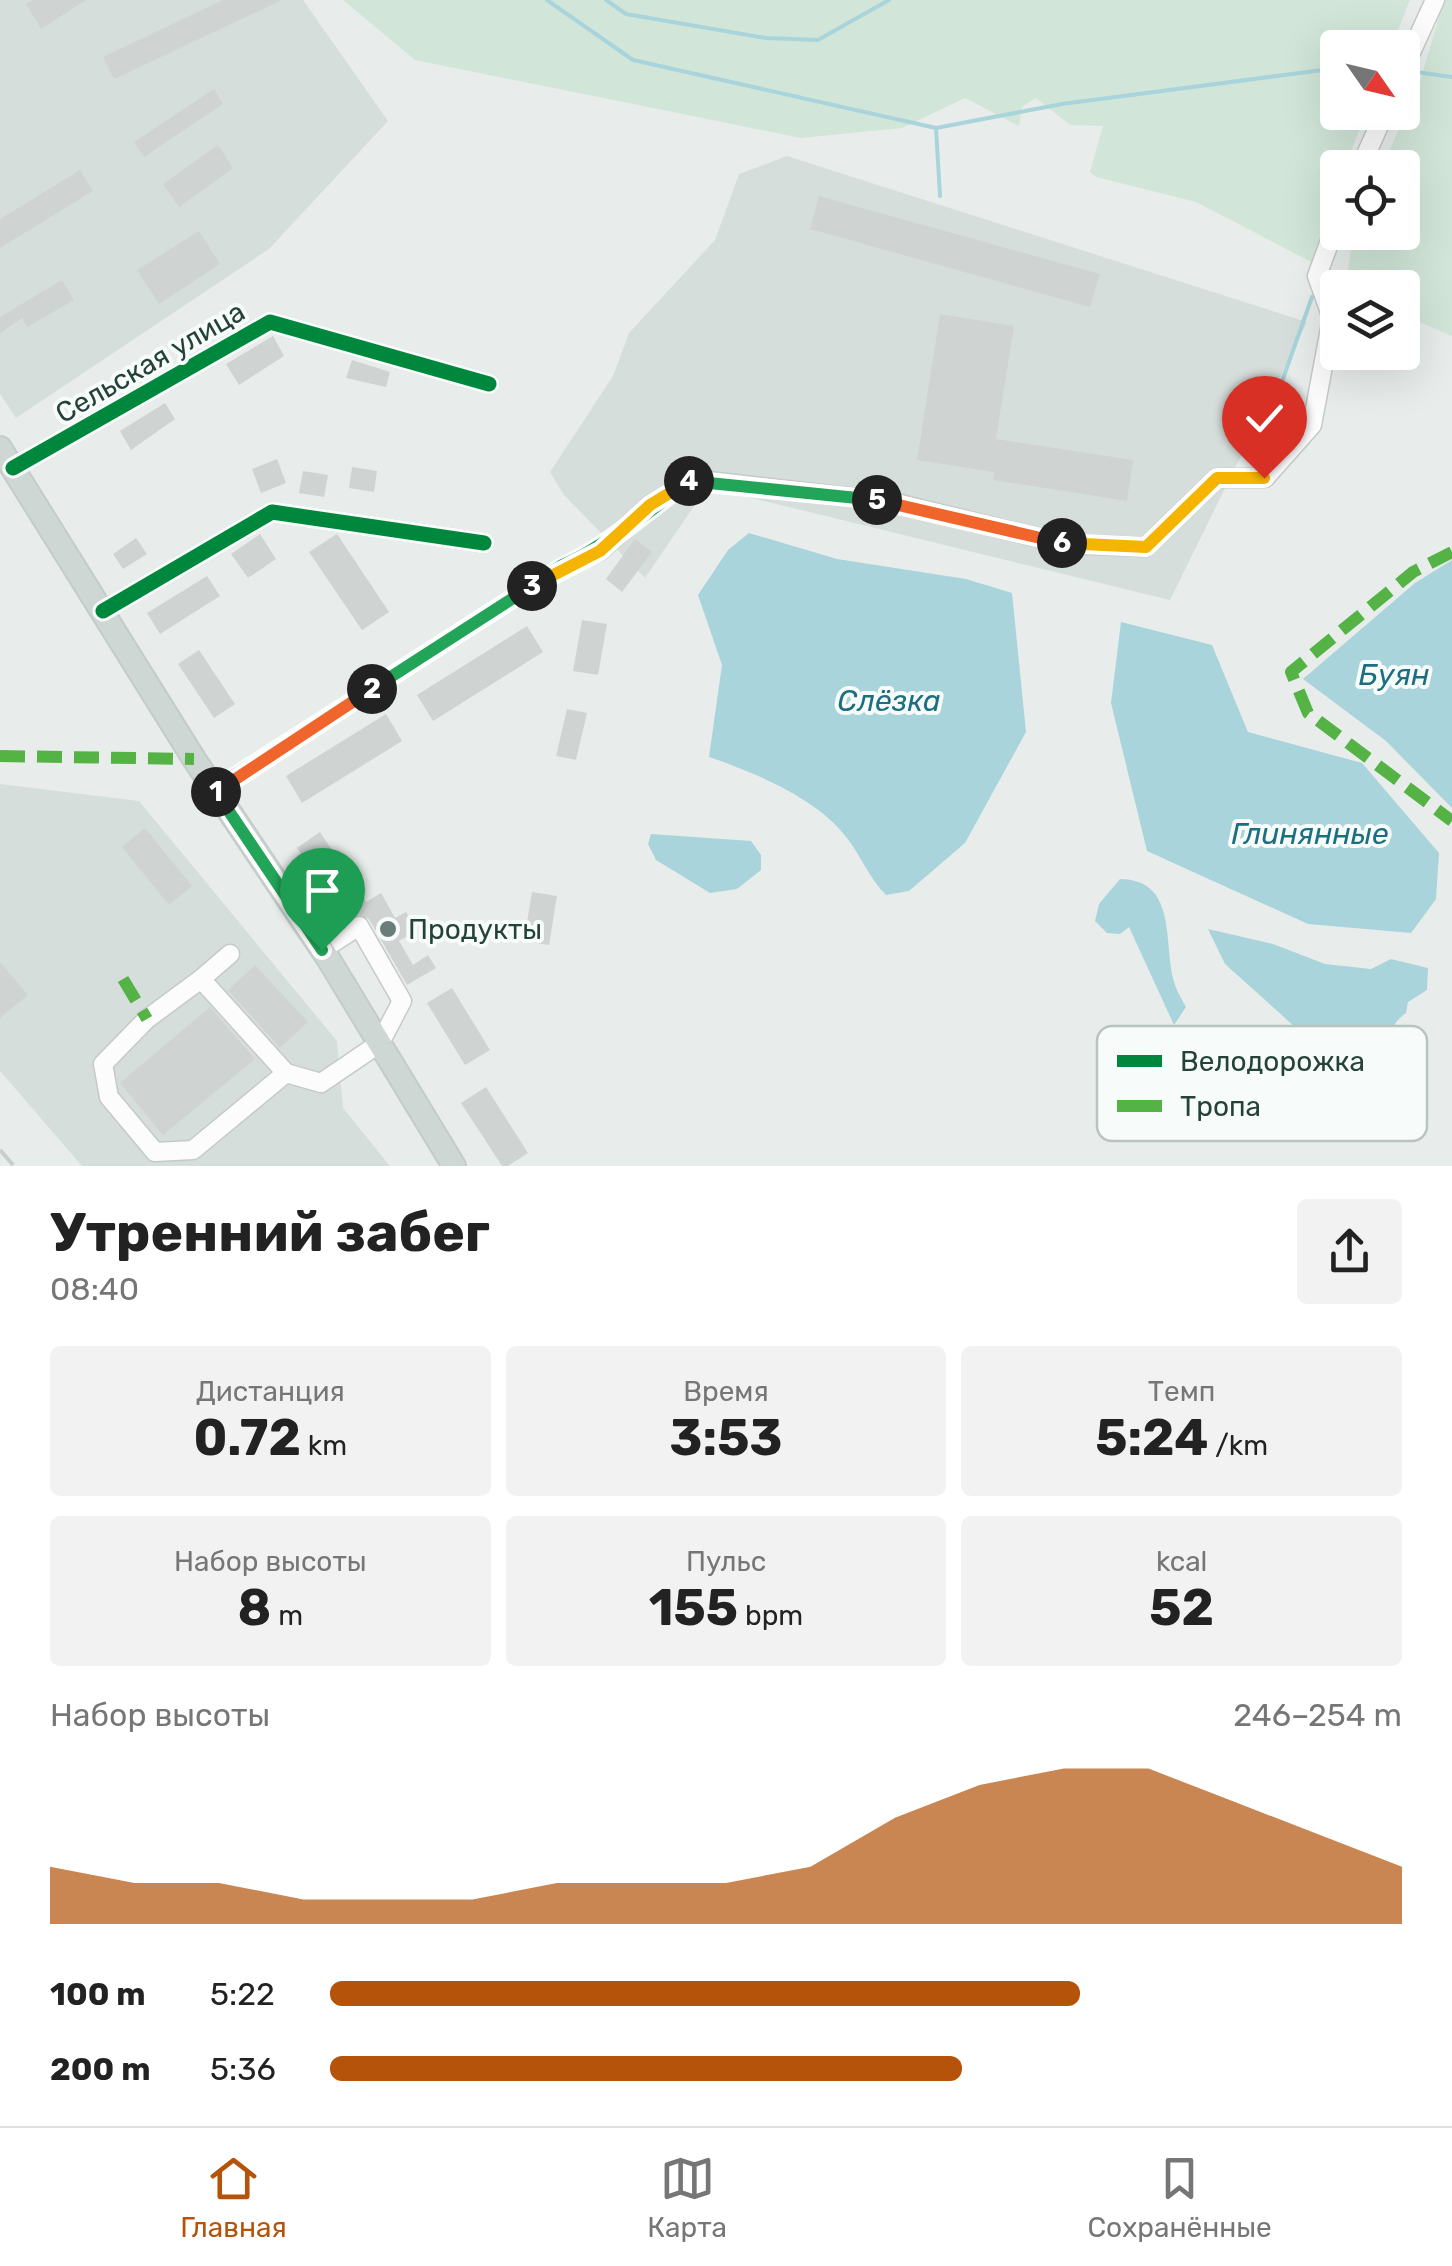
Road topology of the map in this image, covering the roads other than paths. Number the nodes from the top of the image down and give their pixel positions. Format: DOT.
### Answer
graph roads {
  1 [pos="1435,0"];
  2 [pos="1420,33"];
  3 [pos="1327,250"];
  4 [pos="489,384"];
  5 [pos="0,448"];
  6 [pos="13,468"];
  7 [pos="484,543"];
  8 [pos="103,611"];
  9 [pos="214,790"];
  10 [pos="322,950"];
  11 [pos="230,954"];
  12 [pos="201,979"];
  13 [pos="380,1043"];
  14 [pos="286,1073"];
  15 [pos="454,1166"];
  1 -- 2 [label="street"];
  3 -- 9 [label="street"];
  4 -- 6 [label="street, Сельская улица"];
  5 -- 6 [label="main road"];
  6 -- 8 [label="main road"];
  7 -- 8 [label="street"];
  8 -- 9 [label="main road"];
  9 -- 10 [label="main road"];
  10 -- 13 [label="main road"];
  10 -- 13 [label="street"];
  11 -- 12 [label="street"];
  12 -- 14 [label="street"];
  12 -- 14 [label="street"];
  13 -- 14 [label="street"];
  13 -- 15 [label="main road"];
}
